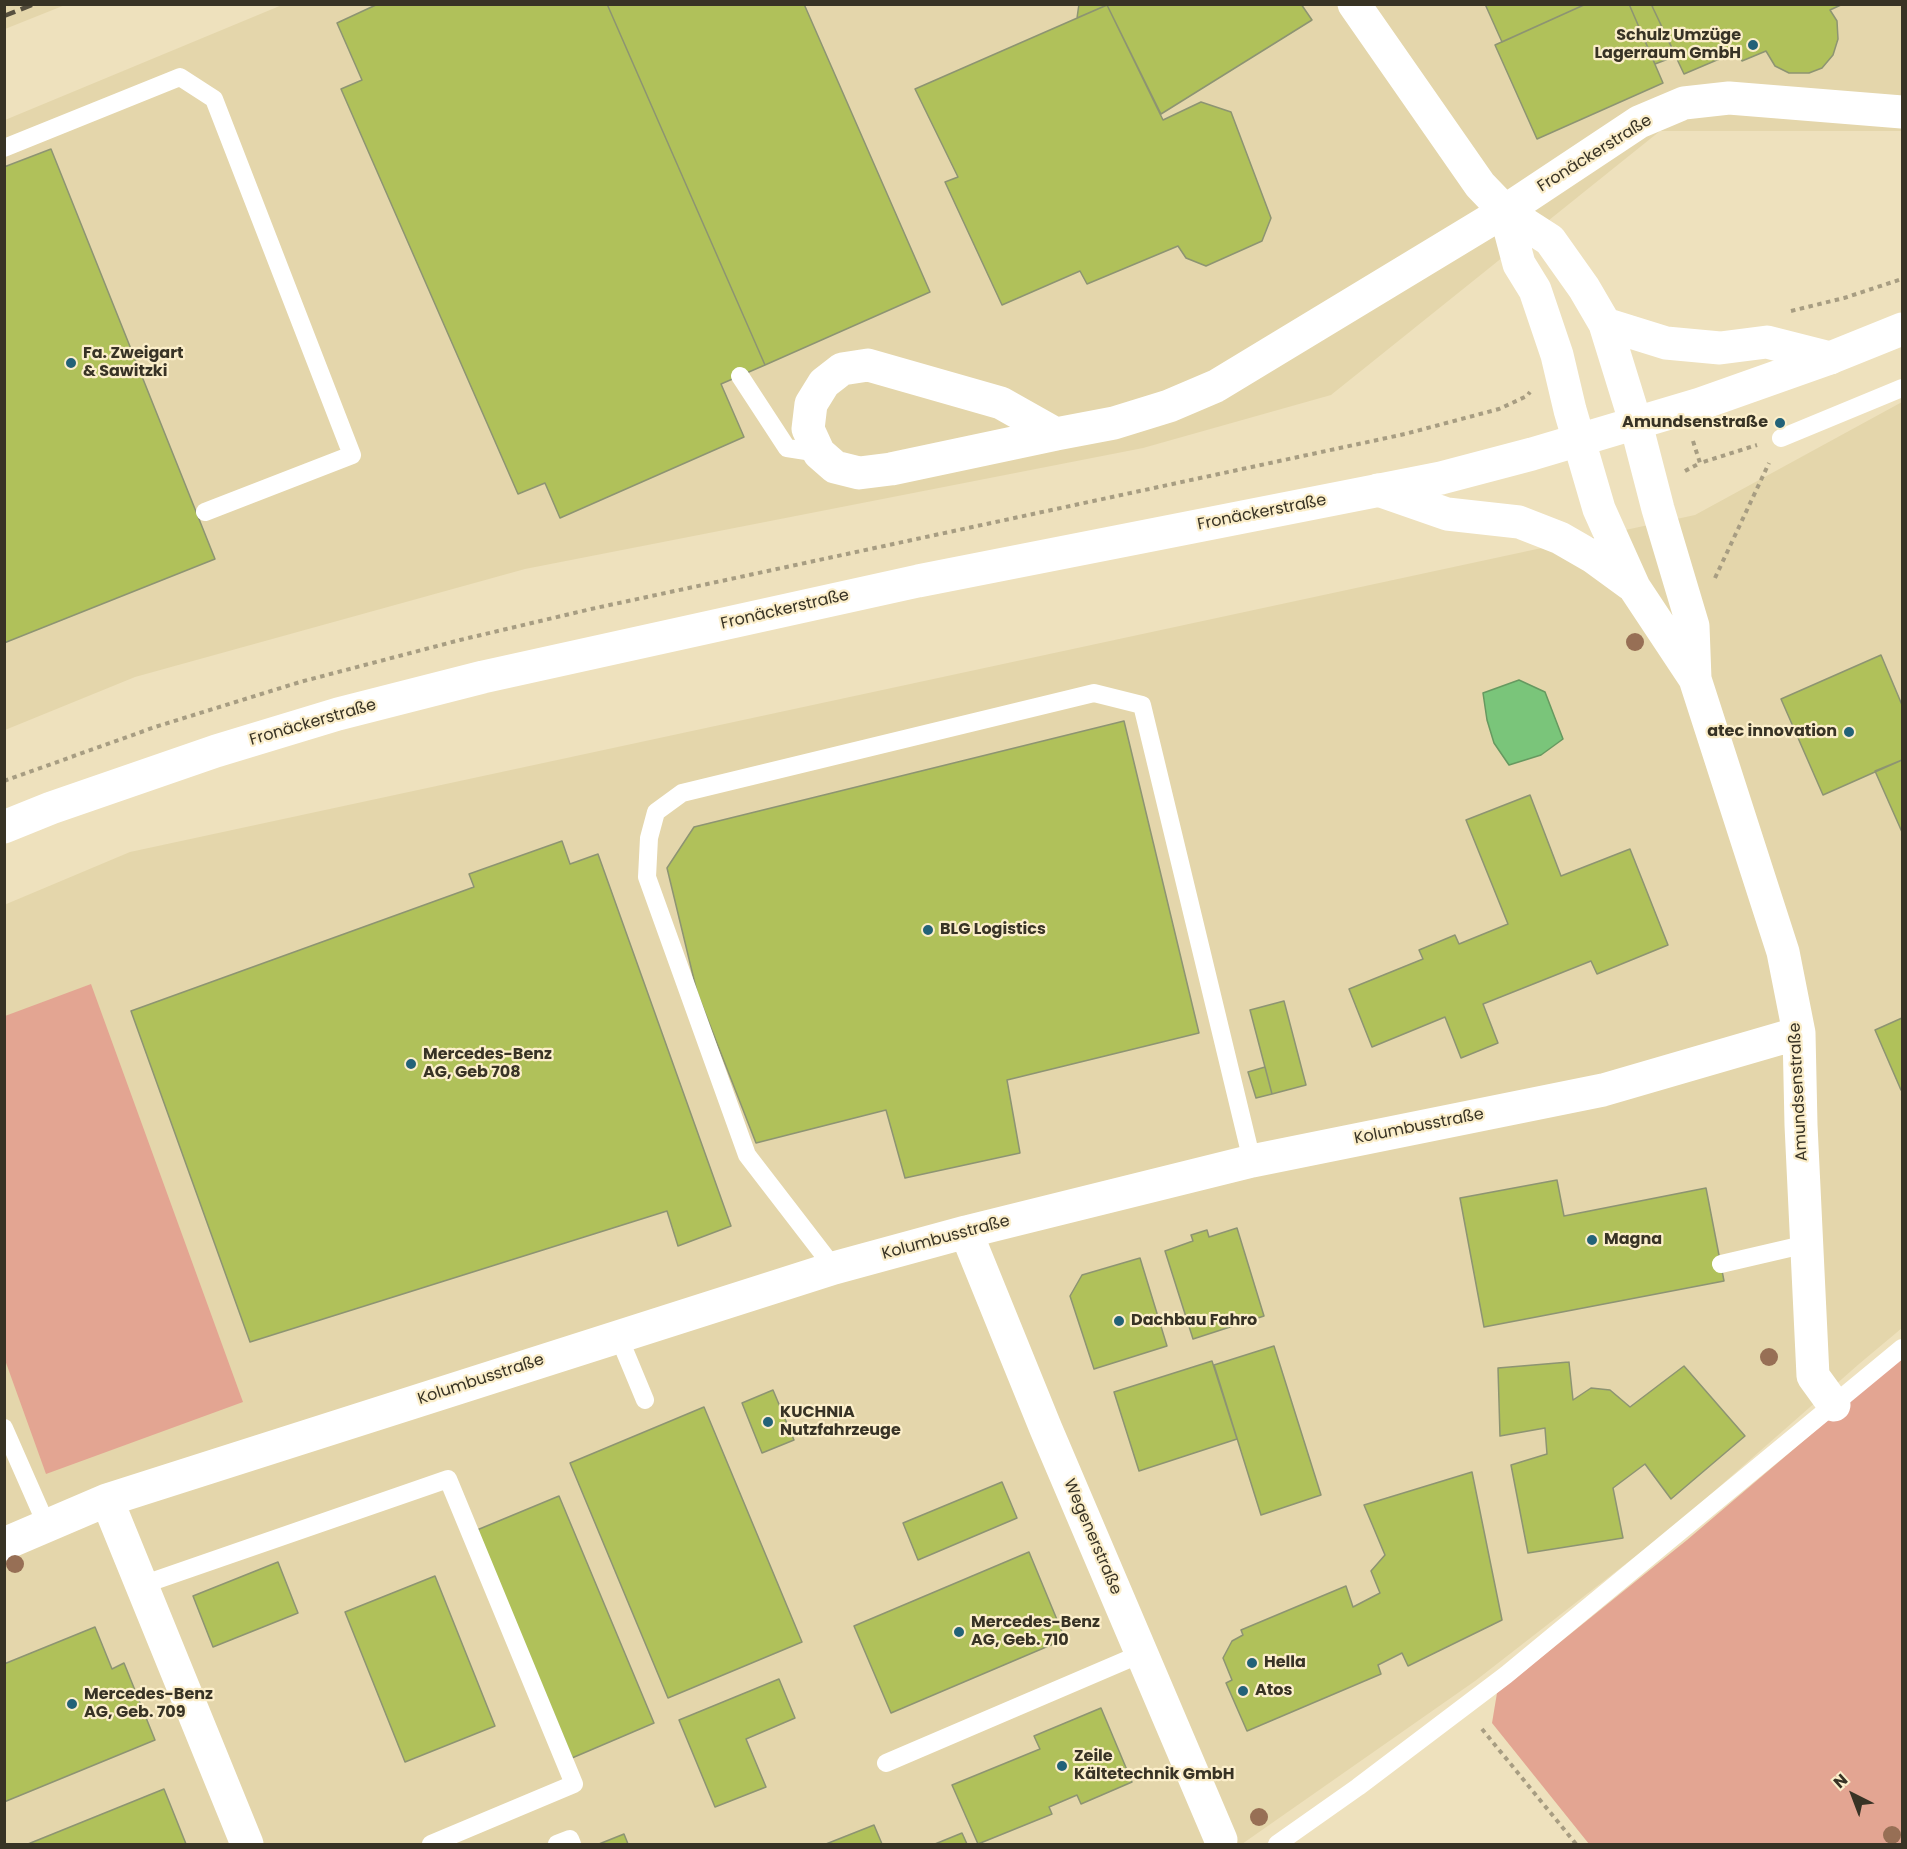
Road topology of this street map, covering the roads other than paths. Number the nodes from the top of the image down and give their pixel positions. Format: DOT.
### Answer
graph roads {
  1 [pos="1354,4"];
  2 [pos="1902,112"];
  3 [pos="4,148"];
  4 [pos="1505,211"];
  5 [pos="1605,324"];
  6 [pos="1902,329"];
  7 [pos="1830,358"];
  8 [pos="740,375"];
  9 [pos="1902,388"];
  10 [pos="1636,424"];
  11 [pos="1056,434"];
  12 [pos="1781,438"];
  13 [pos="1579,441"];
  14 [pos="819,453"];
  15 [pos="1378,490"];
  16 [pos="205,512"];
  17 [pos="1634,587"];
  18 [pos="1695,679"];
  19 [pos="4,827"];
  20 [pos="1799,1033"];
  21 [pos="1252,1161"];
  22 [pos="966,1232"];
  23 [pos="1807,1244"];
  24 [pos="1721,1264"];
  25 [pos="834,1268"];
  26 [pos="618,1335"];
  27 [pos="1902,1348"];
  28 [pos="645,1400"];
  29 [pos="1834,1405"];
  30 [pos="4,1428"];
  31 [pos="107,1500"];
  32 [pos="46,1526"];
  33 [pos="4,1544"];
  34 [pos="142,1585"];
  35 [pos="1143,1653"];
  36 [pos="886,1763"];
  37 [pos="1221,1840"];
  38 [pos="247,1845"];
  39 [pos="431,1845"];
  40 [pos="557,1845"];
  41 [pos="572,1845"];
  42 [pos="1277,1845"];
  1 -- 4 [label="street"];
  2 -- 4 [label="street, Fronäckerstraße"];
  3 -- 16 [label="lane"];
  4 -- 5 [label="street"];
  4 -- 11 [label="street, Fronäckerstraße"];
  4 -- 13 [label="street"];
  5 -- 7 [label="street"];
  5 -- 10 [label="street"];
  6 -- 7 [label="street, Fronäckerstraße"];
  7 -- 10 [label="street, Fronäckerstraße"];
  8 -- 14 [label="lane"];
  9 -- 12 [label="lane"];
  10 -- 13 [label="street, Fronäckerstraße"];
  10 -- 18 [label="street, Amundsenstraße"];
  11 -- 14 [label="street, Fronäckerstraße"];
  11 -- 14 [label="street"];
  13 -- 15 [label="street, Fronäckerstraße"];
  13 -- 17 [label="street, Amundsenstraße"];
  15 -- 17 [label="street"];
  15 -- 19 [label="street, Fronäckerstraße"];
  17 -- 18 [label="street, Amundsenstraße"];
  18 -- 20 [label="street, Amundsenstraße"];
  20 -- 21 [label="street, Kolumbusstraße"];
  20 -- 23 [label="street, Amundsenstraße"];
  21 -- 22 [label="street, Kolumbusstraße"];
  21 -- 25 [label="lane"];
  22 -- 25 [label="street, Kolumbusstraße"];
  22 -- 35 [label="street, Wegenerstraße"];
  23 -- 24 [label="lane"];
  23 -- 29 [label="street, Amundsenstraße"];
  25 -- 26 [label="street, Kolumbusstraße"];
  26 -- 28 [label="lane"];
  26 -- 31 [label="street, Kolumbusstraße"];
  27 -- 29 [label="lane"];
  29 -- 42 [label="lane"];
  30 -- 32 [label="lane"];
  31 -- 32 [label="street, Kolumbusstraße"];
  31 -- 34 [label="street"];
  32 -- 33 [label="street, Kolumbusstraße"];
  34 -- 38 [label="street"];
  34 -- 39 [label="lane"];
  35 -- 36 [label="lane"];
  35 -- 37 [label="street, Wegenerstraße"];
  40 -- 41 [label="lane"];
}
